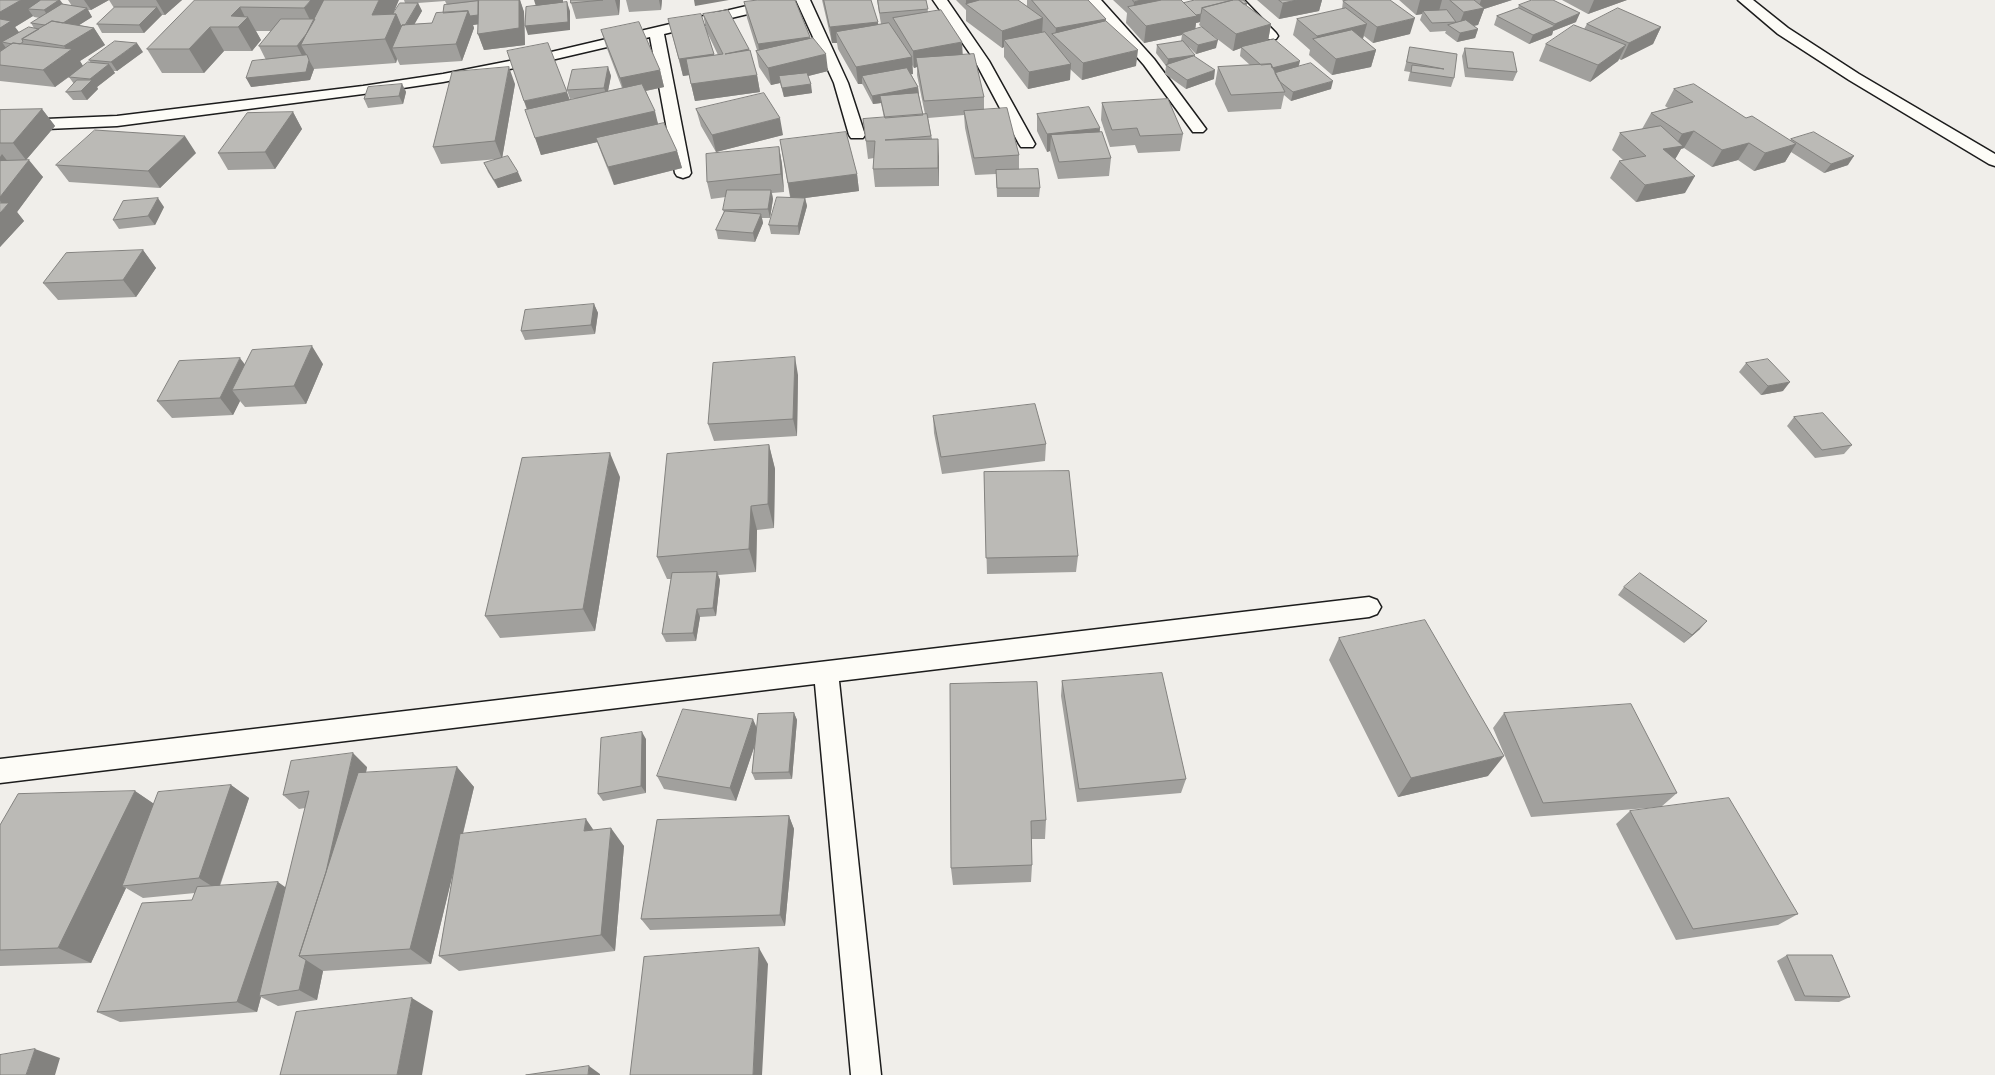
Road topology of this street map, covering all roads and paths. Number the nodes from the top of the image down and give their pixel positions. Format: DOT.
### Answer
graph roads {
  1 [pos="788,0"];
  2 [pos="803,0"];
  3 [pos="940,0"];
  4 [pos="1094,0"];
  5 [pos="1236,0"];
  6 [pos="1746,0"];
  7 [pos="656,31"];
  8 [pos="1271,36"];
  9 [pos="0,120"];
  10 [pos="1198,129"];
  11 [pos="857,135"];
  12 [pos="1027,144"];
  13 [pos="1995,161"];
  14 [pos="683,173"];
  15 [pos="1369,608"];
  16 [pos="826,671"];
  17 [pos="0,771"];
  18 [pos="866,1075"];
  1 -- 7 [label="street"];
  2 -- 11 [label="street"];
  3 -- 12 [label="street"];
  4 -- 10 [label="street"];
  5 -- 8 [label="street"];
  6 -- 13 [label="street"];
  7 -- 9 [label="street"];
  7 -- 14 [label="street"];
  15 -- 16 [label="street"];
  16 -- 17 [label="street"];
  16 -- 18 [label="street"];
}
